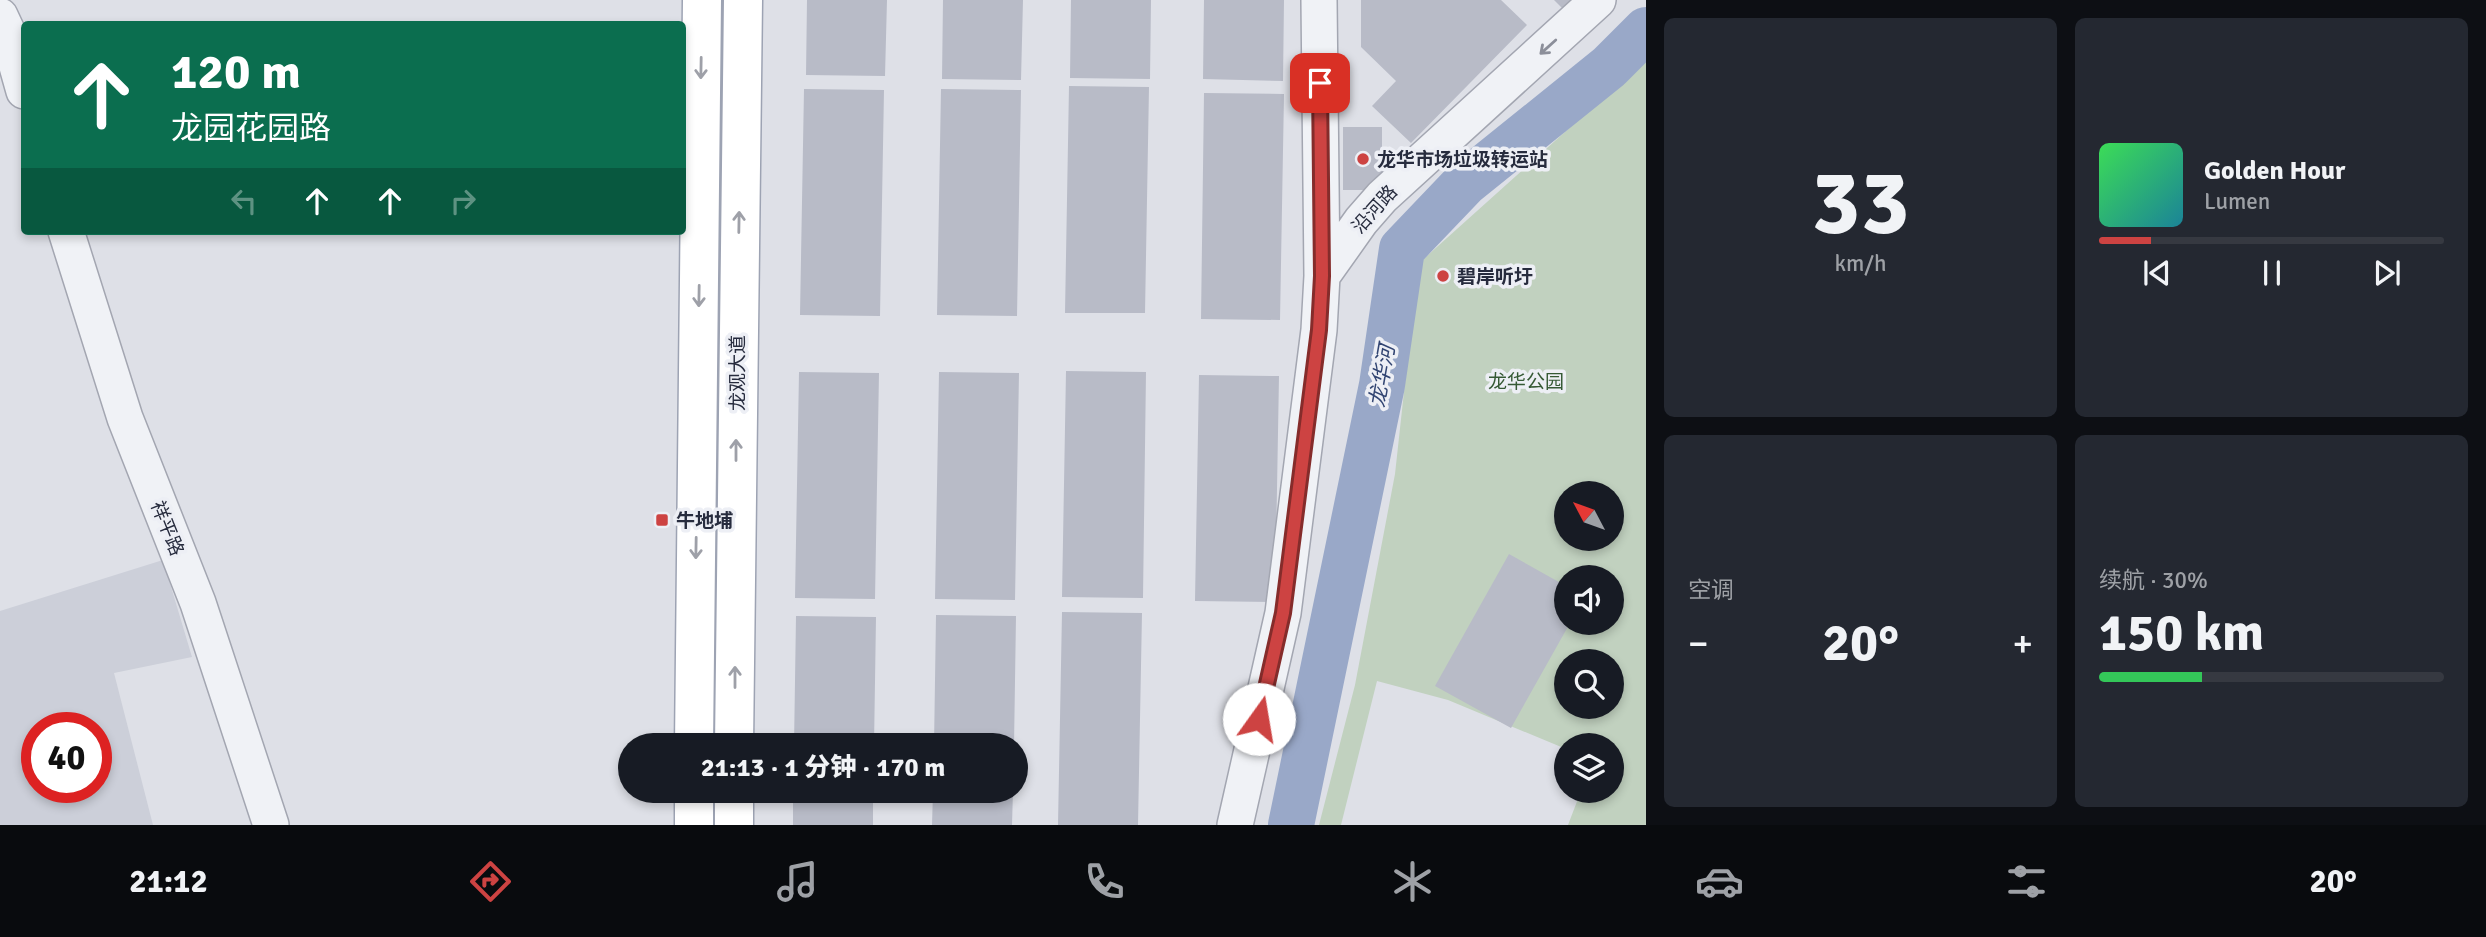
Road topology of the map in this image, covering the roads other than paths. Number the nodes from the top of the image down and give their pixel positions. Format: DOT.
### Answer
graph roads {
  1 [pos="702,0"];
  2 [pos="743,0"];
  3 [pos="1319,0"];
  4 [pos="1598,0"];
  5 [pos="0,16"];
  6 [pos="21,80"];
  7 [pos="67,235"];
  8 [pos="1322,276"];
  9 [pos="694,733"];
  10 [pos="734,733"];
  11 [pos="694,803"];
  12 [pos="734,803"];
  13 [pos="271,825"];
  14 [pos="694,825"];
  15 [pos="734,825"];
  16 [pos="1236,825"];
  1 -- 9 [label="main road, 龙观大道, one-way"];
  10 -- 2 [label="main road, 龙观大道, one-way"];
  3 -- 8 [label="street"];
  4 -- 8 [label="street, 沿河路, one-way"];
  5 -- 6 [label="street"];
  7 -- 13 [label="street, 祥平路"];
  8 -- 16 [label="street"];
  11 -- 14 [label="main road"];
  12 -- 15 [label="main road"];
}
